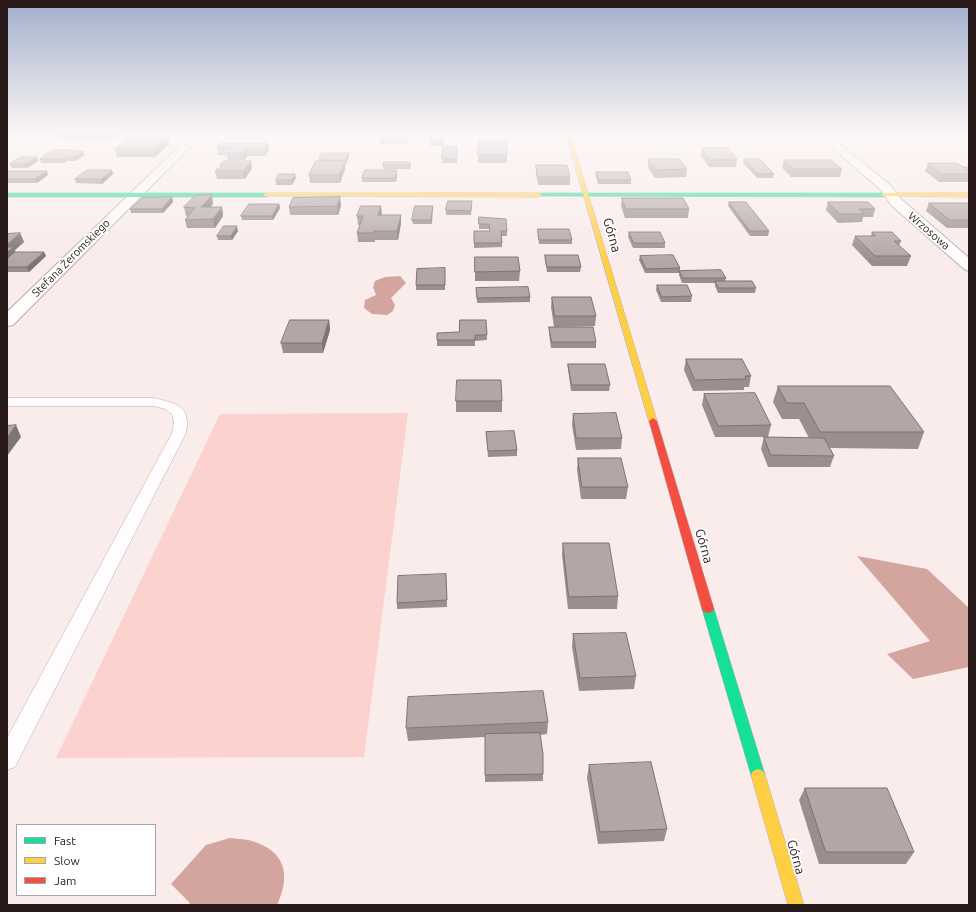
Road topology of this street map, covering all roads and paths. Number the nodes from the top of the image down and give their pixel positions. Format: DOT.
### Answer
graph roads {
  1 [pos="154,177"];
  2 [pos="581,177"];
  3 [pos="873,177"];
  4 [pos="7,194"];
  5 [pos="136,194"];
  6 [pos="587,194"];
  7 [pos="891,194"];
  8 [pos="969,194"];
  9 [pos="969,266"];
  10 [pos="7,321"];
  11 [pos="7,402"];
  12 [pos="7,760"];
  13 [pos="796,905"];
  1 -- 5 [label="street, Stefana Żeromskiego"];
  2 -- 6 [label="street, Górna"];
  3 -- 7 [label="street, Wrzosowa"];
  4 -- 5 [label="street"];
  5 -- 6 [label="street"];
  5 -- 10 [label="street, Stefana Żeromskiego"];
  6 -- 7 [label="street"];
  6 -- 13 [label="street, Górna"];
  7 -- 8 [label="street"];
  7 -- 9 [label="street, Wrzosowa"];
  11 -- 12 [label="lane"];
}
